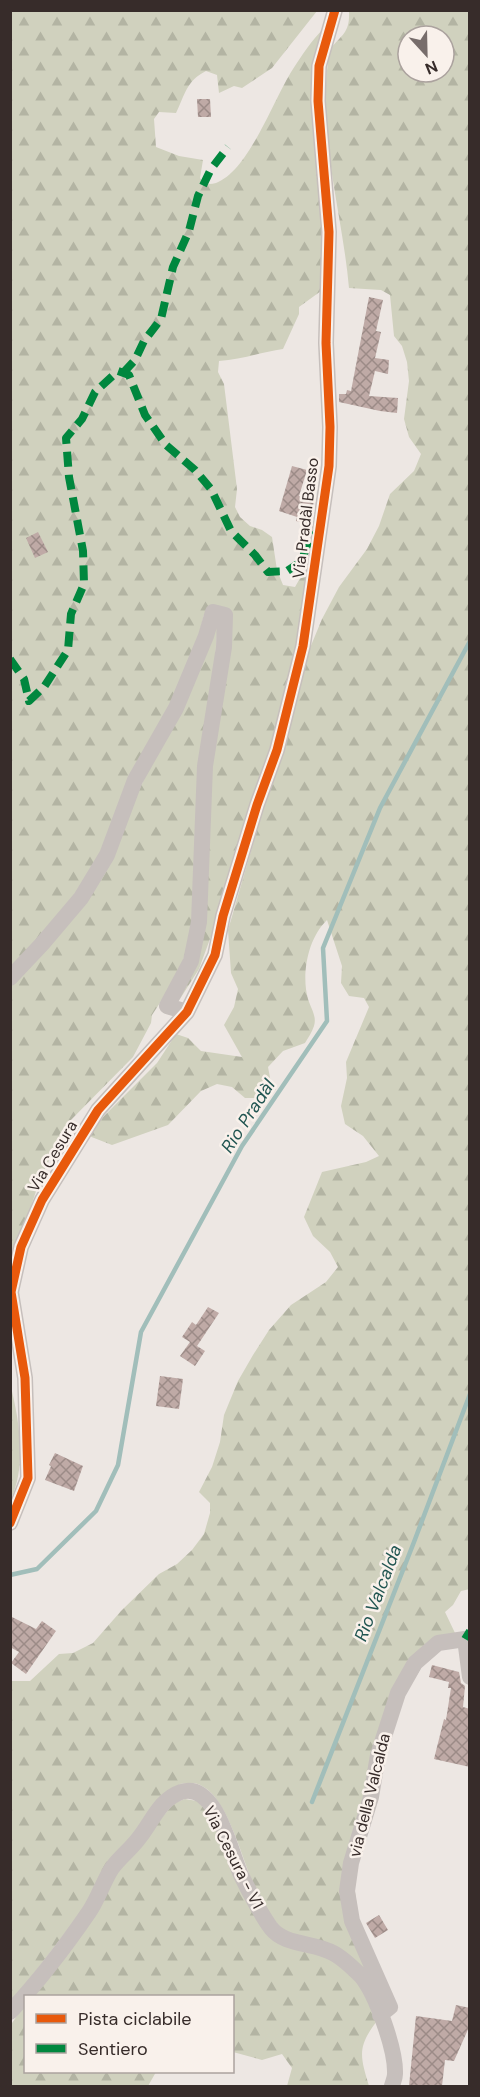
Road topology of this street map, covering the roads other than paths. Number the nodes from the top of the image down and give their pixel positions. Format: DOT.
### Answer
graph roads {
  1 [pos="335,10"];
  2 [pos="10,978"];
  3 [pos="187,1012"];
  4 [pos="10,1523"];
  5 [pos="470,1677"];
  6 [pos="10,2012"];
  7 [pos="380,2015"];
  8 [pos="393,2081"];
  1 -- 3 [label="street, Via Pradàl Basso"];
  2 -- 3 [label="street"];
  3 -- 4 [label="street, Via Cesura"];
  5 -- 7 [label="street, via della Valcalda"];
  6 -- 7 [label="street, Via Cesura - V1"];
  7 -- 8 [label="street"];
}
